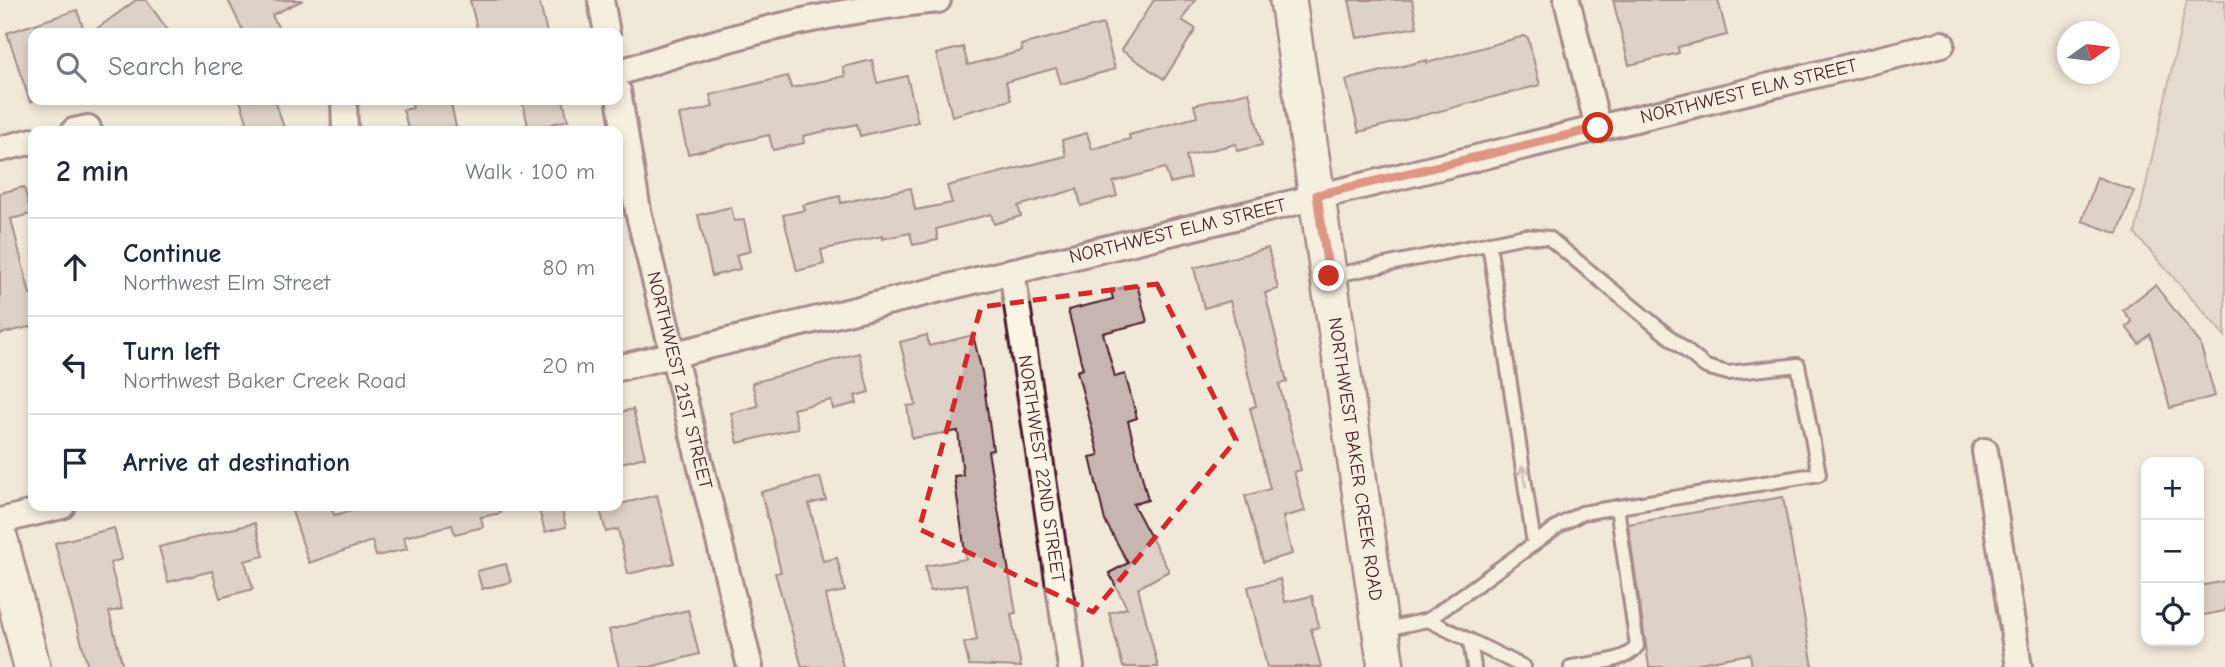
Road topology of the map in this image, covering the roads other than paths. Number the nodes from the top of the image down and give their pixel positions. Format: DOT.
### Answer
graph roads {
  1 [pos="600,0"];
  2 [pos="938,0"];
  3 [pos="1288,0"];
  4 [pos="1567,0"];
  5 [pos="606,28"];
  6 [pos="1942,44"];
  7 [pos="623,71"];
  8 [pos="344,105"];
  9 [pos="620,105"];
  10 [pos="345,126"];
  11 [pos="1598,128"];
  12 [pos="28,142"];
  13 [pos="0,149"];
  14 [pos="1317,195"];
  15 [pos="1489,243"];
  16 [pos="1012,271"];
  17 [pos="1329,276"];
  18 [pos="671,355"];
  19 [pos="623,367"];
  20 [pos="1985,451"];
  21 [pos="1617,507"];
  22 [pos="41,511"];
  23 [pos="0,521"];
  24 [pos="0,540"];
  25 [pos="1534,544"];
  26 [pos="1428,620"];
  27 [pos="1381,630"];
  28 [pos="1470,641"];
  29 [pos="32,667"];
  30 [pos="750,667"];
  31 [pos="1071,667"];
  32 [pos="1386,667"];
  33 [pos="1474,667"];
  34 [pos="1524,667"];
  35 [pos="1571,667"];
  36 [pos="2019,667"];
  1 -- 5 [label="street"];
  2 -- 7 [label="street"];
  3 -- 14 [label="main road, NORTHWEST BAKER CREEK ROAD"];
  4 -- 11 [label="street"];
  6 -- 11 [label="street, NORTHWEST ELM STREET"];
  8 -- 10 [label="street"];
  9 -- 18 [label="street, NORTHWEST 21ST STREET"];
  11 -- 14 [label="street, NORTHWEST ELM STREET"];
  12 -- 13 [label="street"];
  14 -- 16 [label="street, NORTHWEST ELM STREET"];
  14 -- 17 [label="main road, NORTHWEST BAKER CREEK ROAD"];
  15 -- 17 [label="lane"];
  15 -- 21 [label="lane"];
  25 -- 15 [label="lane, one-way"];
  16 -- 18 [label="street, NORTHWEST ELM STREET"];
  16 -- 31 [label="street, NORTHWEST 22ND STREET"];
  17 -- 27 [label="main road, NORTHWEST BAKER CREEK ROAD"];
  18 -- 19 [label="street, NORTHWEST ELM STREET"];
  18 -- 30 [label="street, NORTHWEST 21ST STREET"];
  20 -- 36 [label="street"];
  21 -- 25 [label="lane"];
  21 -- 35 [label="lane"];
  22 -- 23 [label="street"];
  24 -- 29 [label="main road"];
  25 -- 26 [label="lane"];
  26 -- 27 [label="lane"];
  26 -- 28 [label="lane"];
  27 -- 32 [label="main road, NORTHWEST BAKER CREEK ROAD"];
  28 -- 33 [label="lane"];
  28 -- 34 [label="lane"];
}
